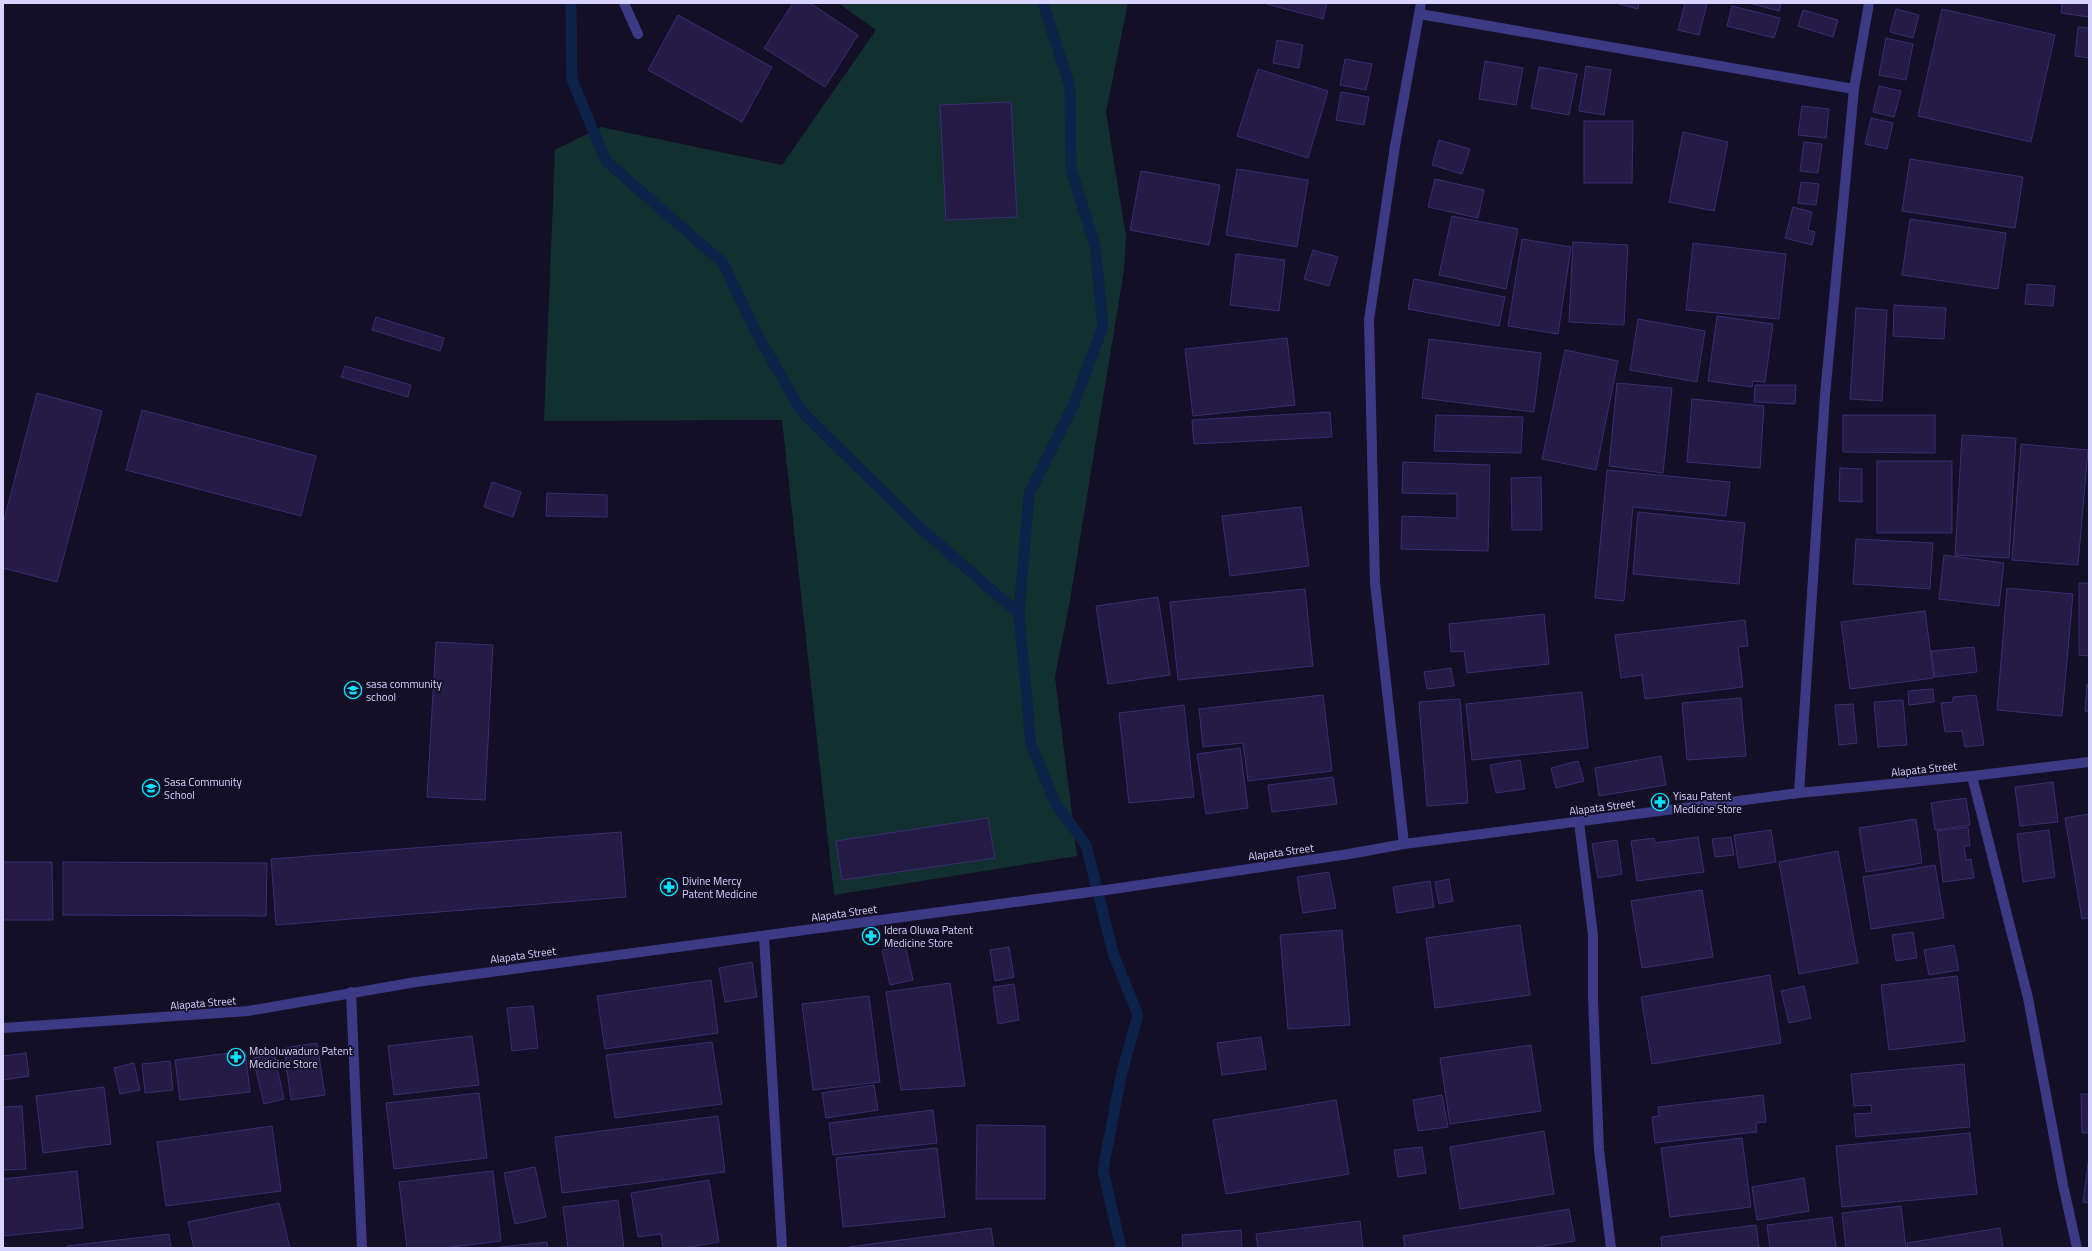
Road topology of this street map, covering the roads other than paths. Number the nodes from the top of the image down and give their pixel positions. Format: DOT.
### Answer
graph roads {
  1 [pos="624,3"];
  2 [pos="1421,3"];
  3 [pos="1869,3"];
  4 [pos="1420,14"];
  5 [pos="638,34"];
  6 [pos="1854,89"];
  7 [pos="2089,762"];
  8 [pos="1972,776"];
  9 [pos="1800,793"];
  10 [pos="1579,822"];
  11 [pos="1404,844"];
  12 [pos="764,936"];
  13 [pos="351,992"];
  14 [pos="3,1028"];
  15 [pos="362,1248"];
  16 [pos="782,1248"];
  17 [pos="1611,1248"];
  18 [pos="2077,1248"];
  1 -- 5 [label="street"];
  2 -- 4 [label="street"];
  3 -- 6 [label="street"];
  4 -- 6 [label="street"];
  4 -- 11 [label="street"];
  6 -- 9 [label="street"];
  7 -- 8 [label="street, Alapata Street"];
  8 -- 9 [label="street, Alapata Street"];
  8 -- 18 [label="street"];
  9 -- 10 [label="street, Alapata Street"];
  10 -- 11 [label="street, Alapata Street"];
  10 -- 17 [label="street"];
  11 -- 12 [label="street, Alapata Street"];
  12 -- 13 [label="street, Alapata Street"];
  12 -- 16 [label="street"];
  13 -- 14 [label="street, Alapata Street"];
  13 -- 15 [label="street"];
}
